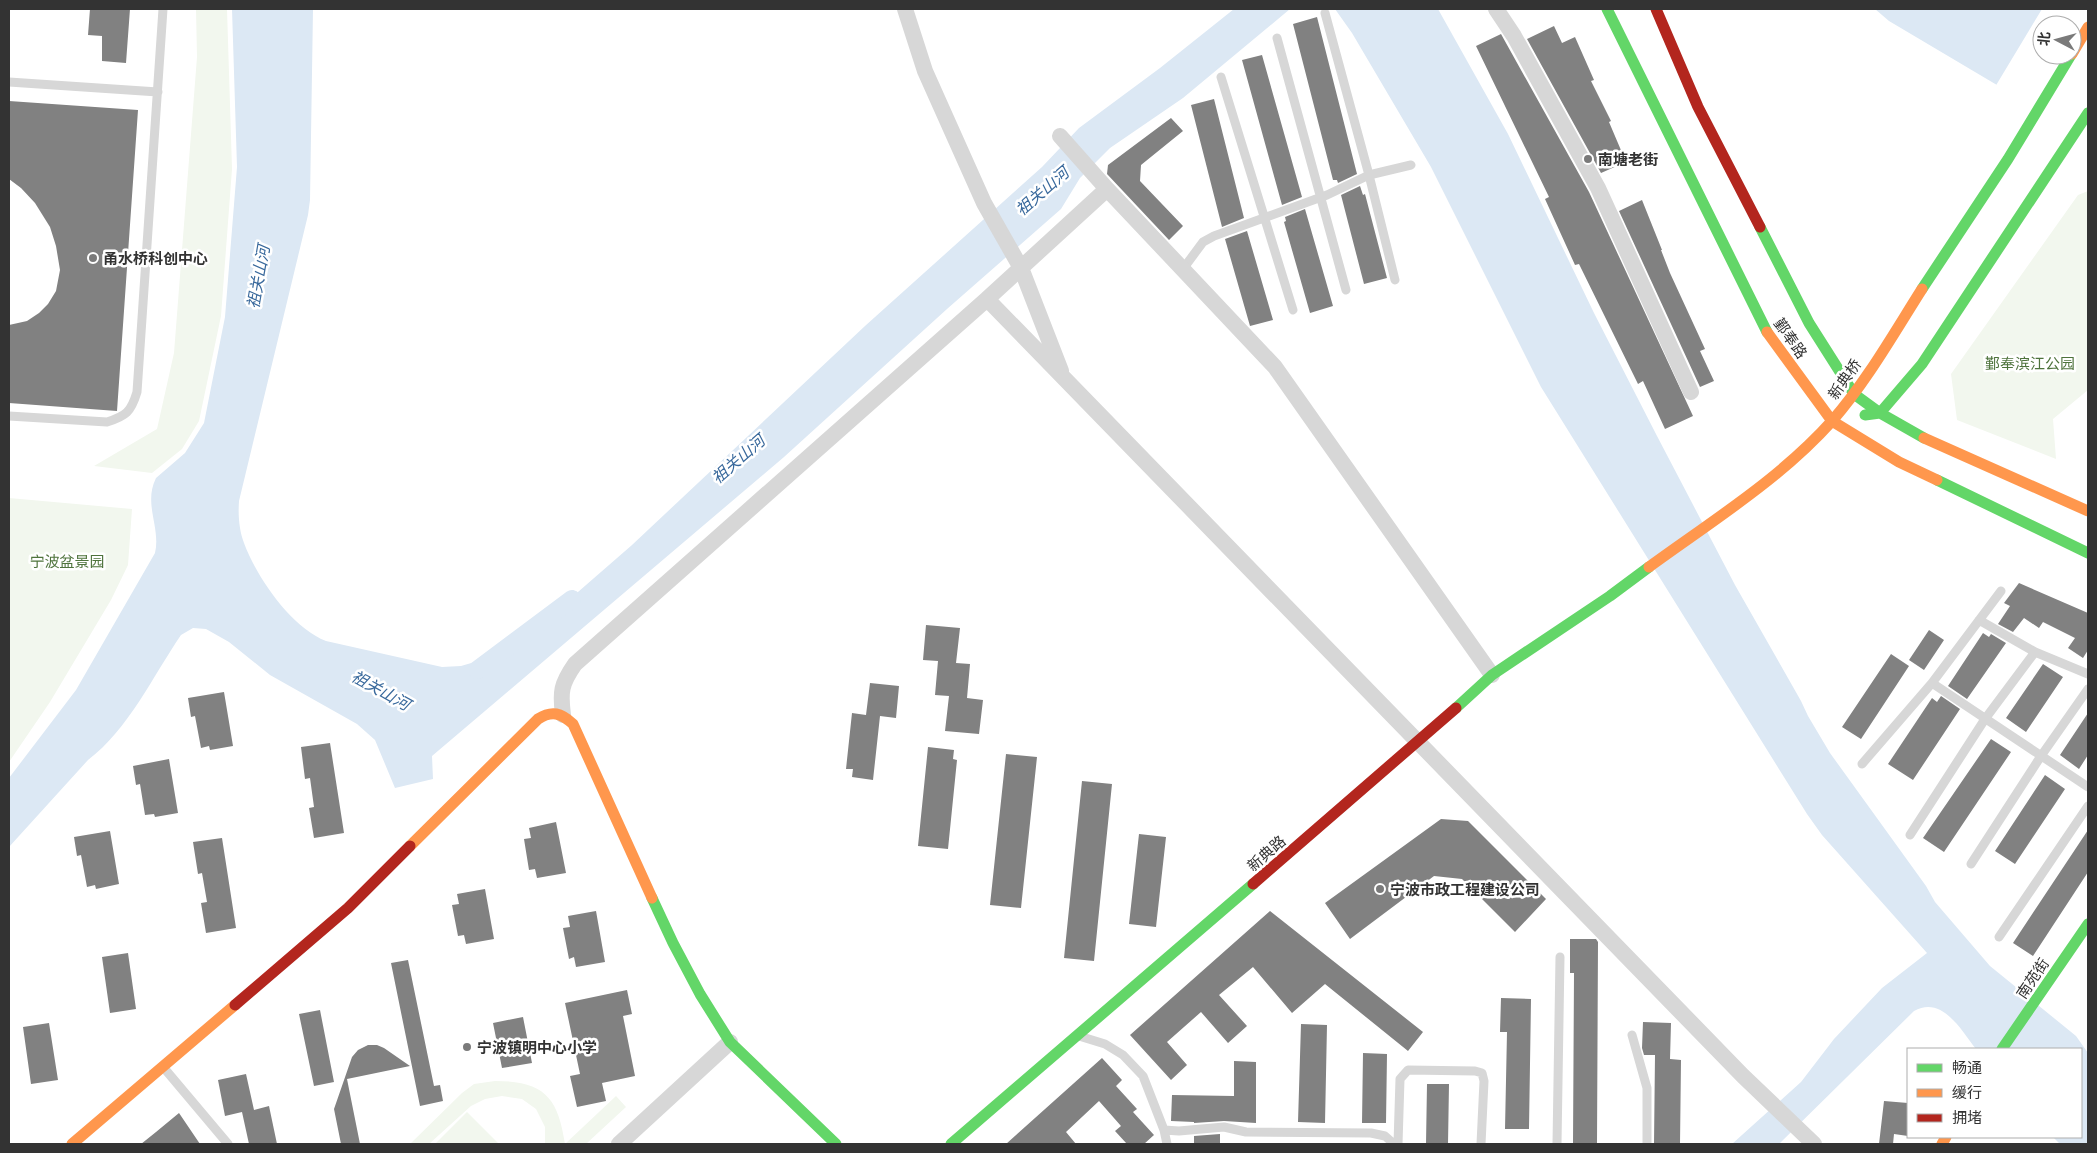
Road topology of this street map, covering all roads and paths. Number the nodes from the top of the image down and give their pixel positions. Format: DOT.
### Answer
graph roads {
  1 [pos="163,9"];
  2 [pos="905,9"];
  3 [pos="1496,9"];
  4 [pos="1607,9"];
  5 [pos="1656,9"];
  6 [pos="1325,13"];
  7 [pos="1277,38"];
  8 [pos="2065,65"];
  9 [pos="1222,78"];
  10 [pos="9,82"];
  11 [pos="158,92"];
  12 [pos="2088,113"];
  13 [pos="1060,136"];
  14 [pos="1411,165"];
  15 [pos="1370,175"];
  16 [pos="1107,189"];
  17 [pos="1322,197"];
  18 [pos="1264,218"];
  19 [pos="1017,262"];
  20 [pos="1183,269"];
  21 [pos="1395,280"];
  22 [pos="1346,290"];
  23 [pos="987,299"];
  24 [pos="1293,310"];
  25 [pos="1063,377"];
  26 [pos="1691,392"];
  27 [pos="1854,394"];
  28 [pos="1880,413"];
  29 [pos="9,416"];
  30 [pos="1832,421"];
  31 [pos="2088,511"];
  32 [pos="2088,553"];
  33 [pos="2000,591"];
  34 [pos="1979,620"];
  35 [pos="2035,652"];
  36 [pos="2088,674"];
  37 [pos="1492,675"];
  38 [pos="1932,684"];
  39 [pos="2088,689"];
  40 [pos="563,715"];
  41 [pos="1985,719"];
  42 [pos="1419,741"];
  43 [pos="2041,756"];
  44 [pos="1862,764"];
  45 [pos="2088,787"];
  46 [pos="2088,806"];
  47 [pos="1910,835"];
  48 [pos="1971,864"];
  49 [pos="2085,936"];
  50 [pos="1999,937"];
  51 [pos="1560,958"];
  52 [pos="1077,1035"];
  53 [pos="1632,1035"];
  54 [pos="730,1042"];
  55 [pos="2003,1048"];
  56 [pos="163,1066"];
  57 [pos="1164,1130"];
  58 [pos="72,1144"];
  59 [pos="228,1144"];
  60 [pos="619,1144"];
  61 [pos="836,1144"];
  62 [pos="951,1144"];
  63 [pos="1167,1144"];
  64 [pos="1396,1144"];
  65 [pos="1481,1144"];
  66 [pos="1558,1144"];
  67 [pos="1647,1144"];
  68 [pos="1814,1144"];
  1 -- 11 [label="lane"];
  2 -- 19 [label="street"];
  3 -- 26 [label="street"];
  4 -- 30 [label="main road, 鄞奉路"];
  5 -- 27 [label="main road, 鄞奉路"];
  6 -- 15 [label="lane"];
  7 -- 17 [label="lane"];
  8 -- 27 [label="main road, 新典桥"];
  9 -- 18 [label="lane"];
  10 -- 11 [label="lane"];
  11 -- 29 [label="lane"];
  12 -- 28 [label="main road"];
  13 -- 16 [label="street"];
  14 -- 15 [label="lane"];
  15 -- 17 [label="lane"];
  15 -- 21 [label="lane"];
  16 -- 19 [label="street"];
  16 -- 20 [label="street"];
  17 -- 18 [label="lane"];
  17 -- 22 [label="lane"];
  18 -- 20 [label="lane"];
  18 -- 24 [label="lane"];
  19 -- 23 [label="street"];
  19 -- 25 [label="street"];
  20 -- 37 [label="street"];
  23 -- 25 [label="street"];
  23 -- 40 [label="street"];
  25 -- 42 [label="street"];
  27 -- 28 [label="main road, 鄞奉路"];
  27 -- 30 [label="main road, 新典桥"];
  28 -- 30 [label="main road, 新典桥"];
  28 -- 31 [label="main road, 鄞奉路"];
  30 -- 32 [label="main road, 鄞奉路"];
  30 -- 37 [label="main road, 新典路"];
  33 -- 34 [label="lane"];
  34 -- 35 [label="lane"];
  34 -- 38 [label="lane"];
  35 -- 36 [label="lane"];
  35 -- 41 [label="lane"];
  37 -- 42 [label="main road, 新典路"];
  38 -- 41 [label="lane"];
  38 -- 44 [label="lane"];
  39 -- 43 [label="lane"];
  40 -- 54 [label="main road"];
  40 -- 56 [label="main road"];
  41 -- 43 [label="lane"];
  41 -- 47 [label="lane"];
  42 -- 52 [label="main road, 新典路"];
  42 -- 68 [label="street"];
  43 -- 45 [label="lane"];
  43 -- 48 [label="lane"];
  46 -- 50 [label="lane"];
  49 -- 55 [label="main road, 南苑街"];
  51 -- 66 [label="lane"];
  52 -- 57 [label="lane"];
  52 -- 62 [label="main road, 新典路"];
  53 -- 67 [label="lane"];
  54 -- 60 [label="street"];
  54 -- 61 [label="main road"];
  56 -- 58 [label="main road"];
  56 -- 59 [label="lane"];
  57 -- 63 [label="lane"];
  57 -- 64 [label="lane"];
  64 -- 65 [label="lane"];
}
